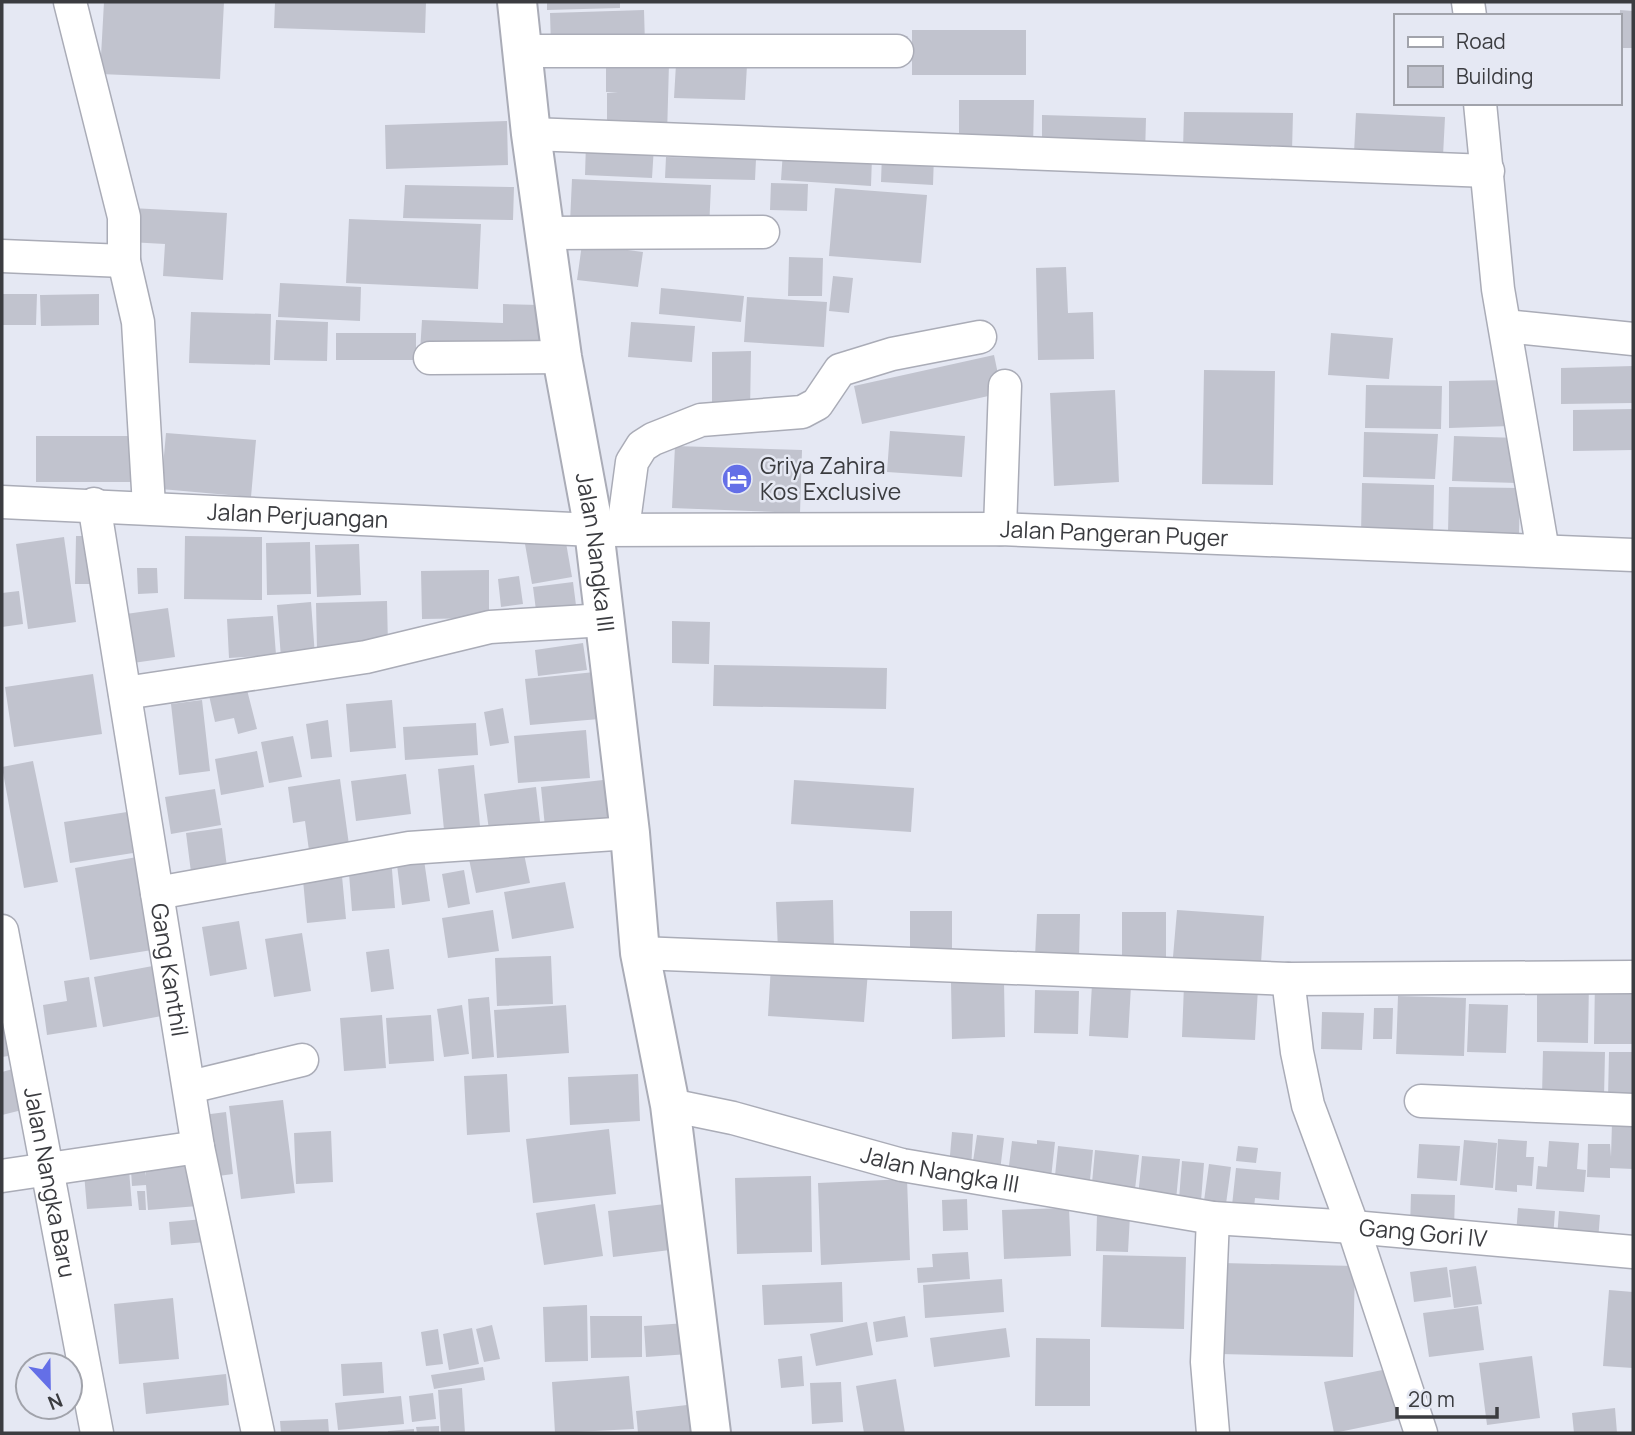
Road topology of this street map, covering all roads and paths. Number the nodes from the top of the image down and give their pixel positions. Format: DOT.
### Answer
graph roads {
  1 [pos="70,2"];
  2 [pos="517,2"];
  3 [pos="521,51"];
  4 [pos="897,51"];
  5 [pos="1480,105"];
  6 [pos="531,134"];
  7 [pos="1488,171"];
  8 [pos="763,232"];
  9 [pos="545,233"];
  10 [pos="2,256"];
  11 [pos="124,261"];
  12 [pos="1505,326"];
  13 [pos="980,337"];
  14 [pos="1633,339"];
  15 [pos="562,357"];
  16 [pos="430,358"];
  17 [pos="1005,386"];
  18 [pos="2,502"];
  19 [pos="94,504"];
  20 [pos="149,506"];
  21 [pos="608,529"];
  22 [pos="1000,529"];
  23 [pos="1543,551"];
  24 [pos="1633,555"];
  25 [pos="605,620"];
  26 [pos="125,693"];
  27 [pos="630,833"];
  28 [pos="157,893"];
  29 [pos="2,931"];
  30 [pos="640,953"];
  31 [pos="1633,977"];
  32 [pos="1288,979"];
  33 [pos="302,1060"];
  34 [pos="190,1087"];
  35 [pos="1421,1101"];
  36 [pos="670,1105"];
  37 [pos="1633,1110"];
  38 [pos="198,1147"];
  39 [pos="47,1168"];
  40 [pos="2,1176"];
  41 [pos="1213,1218"];
  42 [pos="1353,1227"];
  43 [pos="1633,1252"];
  44 [pos="97,1433"];
  45 [pos="258,1433"];
  46 [pos="711,1433"];
  47 [pos="1213,1433"];
  48 [pos="1421,1433"];
  1 -- 11 [label="street"];
  2 -- 3 [label="street, Jalan Nangka III"];
  3 -- 4 [label="street"];
  3 -- 6 [label="street, Jalan Nangka III"];
  5 -- 7 [label="street"];
  6 -- 7 [label="street"];
  6 -- 9 [label="street, Jalan Nangka III"];
  7 -- 12 [label="street"];
  8 -- 9 [label="street"];
  9 -- 15 [label="street, Jalan Nangka III"];
  10 -- 11 [label="street"];
  11 -- 20 [label="street"];
  12 -- 14 [label="street"];
  12 -- 23 [label="street"];
  13 -- 21 [label="street"];
  15 -- 16 [label="street"];
  15 -- 21 [label="street, Jalan Nangka III"];
  17 -- 22 [label="street"];
  18 -- 19 [label="street, Jalan Perjuangan"];
  19 -- 20 [label="street, Jalan Perjuangan"];
  19 -- 26 [label="street, Gang Kanthil"];
  20 -- 21 [label="street, Jalan Perjuangan"];
  21 -- 22 [label="street, Jalan Pangeran Puger"];
  21 -- 25 [label="street, Jalan Nangka III"];
  22 -- 23 [label="street, Jalan Pangeran Puger"];
  23 -- 24 [label="street, Jalan Pangeran Puger"];
  25 -- 26 [label="street"];
  25 -- 27 [label="street, Jalan Nangka III"];
  26 -- 28 [label="street, Gang Kanthil"];
  27 -- 28 [label="street"];
  27 -- 30 [label="street, Jalan Nangka III"];
  28 -- 34 [label="street, Gang Kanthil"];
  29 -- 39 [label="street, Jalan Nangka Baru"];
  30 -- 32 [label="street"];
  30 -- 36 [label="street, Jalan Nangka III"];
  31 -- 32 [label="street"];
  32 -- 42 [label="street"];
  33 -- 34 [label="street"];
  34 -- 38 [label="street, Gang Kanthil"];
  35 -- 37 [label="street"];
  36 -- 41 [label="street, Jalan Nangka III"];
  36 -- 46 [label="street, Jalan Nangka III"];
  38 -- 39 [label="street"];
  38 -- 45 [label="street, Gang Kanthil"];
  39 -- 40 [label="street"];
  39 -- 44 [label="street, Jalan Nangka Baru"];
  41 -- 42 [label="street, Gang Gori IV"];
  41 -- 47 [label="street"];
  42 -- 43 [label="street, Gang Gori IV"];
  42 -- 48 [label="street"];
}
